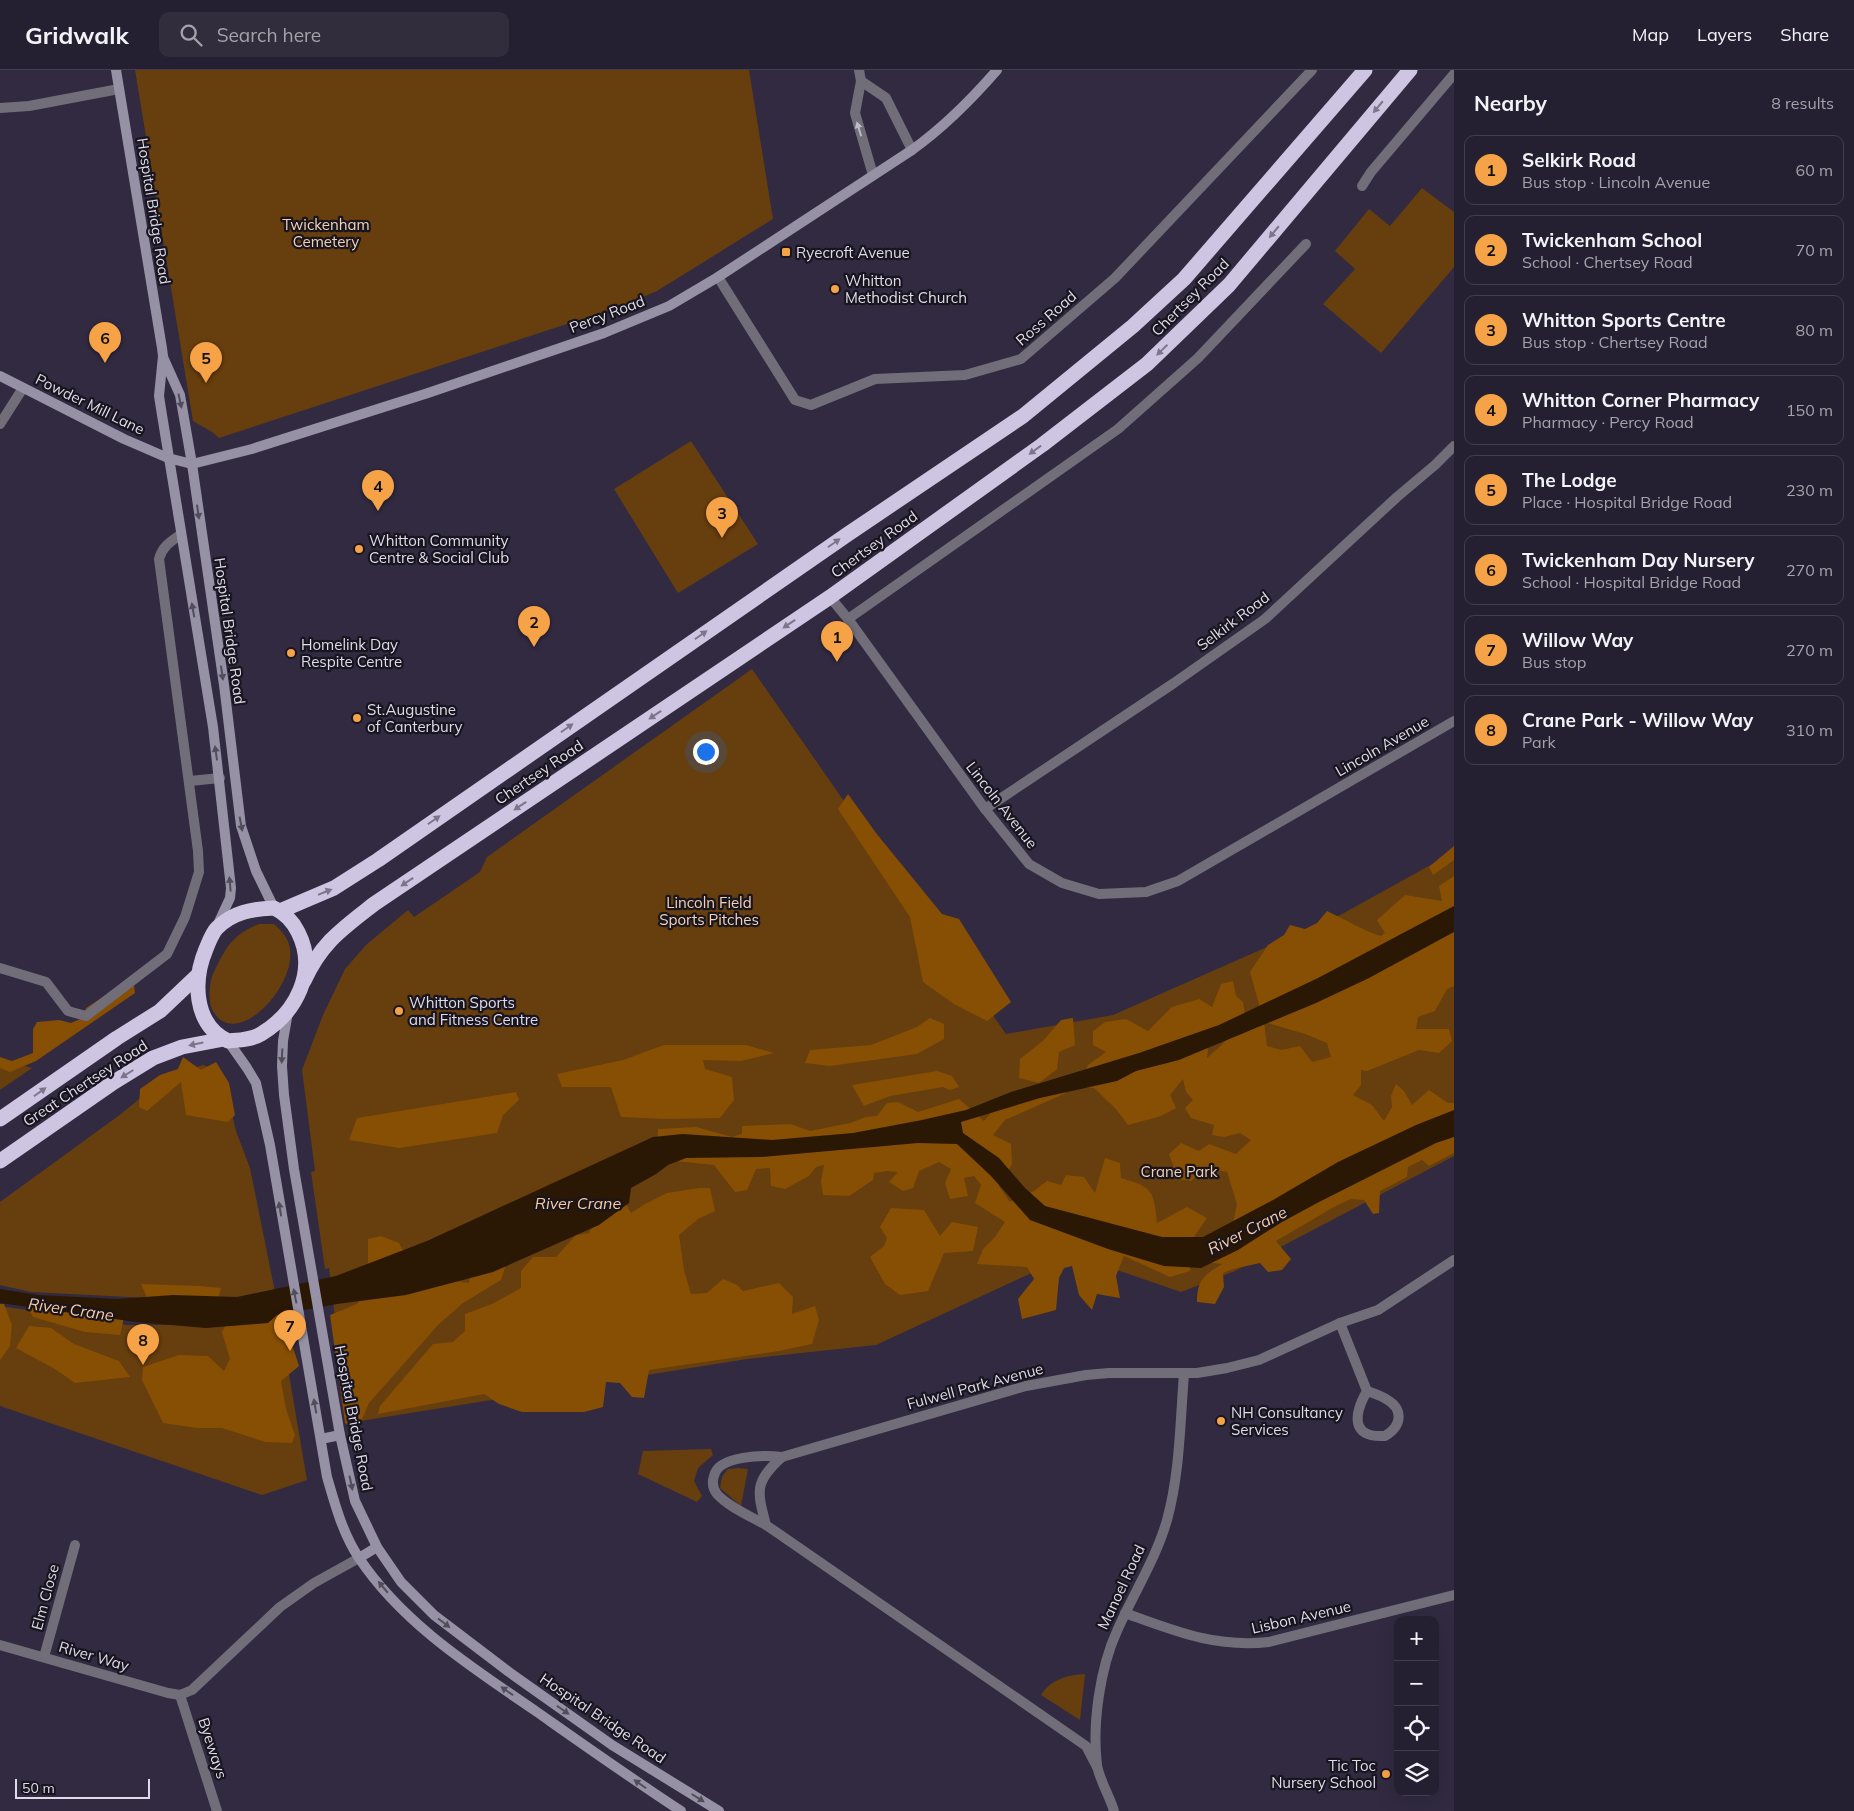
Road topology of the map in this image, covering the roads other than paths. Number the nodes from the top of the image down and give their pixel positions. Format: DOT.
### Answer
graph roads {
  1 [pos="116,70"];
  2 [pos="859,70"];
  3 [pos="997,70"];
  4 [pos="1312,70"];
  5 [pos="1365,70"];
  6 [pos="1410,70"];
  7 [pos="1454,74"];
  8 [pos="861,81"];
  9 [pos="119,90"];
  10 [pos="0,108"];
  11 [pos="912,150"];
  12 [pos="873,175"];
  13 [pos="1362,186"];
  14 [pos="1306,244"];
  15 [pos="718,276"];
  16 [pos="163,356"];
  17 [pos="0,376"];
  18 [pos="23,388"];
  19 [pos="0,424"];
  20 [pos="1454,446"];
  21 [pos="168,458"];
  22 [pos="192,464"];
  23 [pos="180,535"];
  24 [pos="830,597"];
  25 [pos="848,618"];
  26 [pos="1454,721"];
  27 [pos="235,776"];
  28 [pos="220,778"];
  29 [pos="190,781"];
  30 [pos="985,809"];
  31 [pos="277,909"];
  32 [pos="216,929"];
  33 [pos="0,968"];
  34 [pos="198,975"];
  35 [pos="304,981"];
  36 [pos="289,1008"];
  37 [pos="226,1040"];
  38 [pos="0,1119"];
  39 [pos="0,1161"];
  40 [pos="1454,1260"];
  41 [pos="1340,1323"];
  42 [pos="1184,1374"];
  43 [pos="1367,1391"];
  44 [pos="340,1435"];
  45 [pos="321,1438"];
  46 [pos="782,1457"];
  47 [pos="766,1525"];
  48 [pos="74,1545"];
  49 [pos="377,1548"];
  50 [pos="359,1558"];
  51 [pos="1454,1595"];
  52 [pos="1125,1613"];
  53 [pos="0,1645"];
  54 [pos="44,1657"];
  55 [pos="180,1695"];
  56 [pos="1097,1766"];
  57 [pos="217,1811"];
  58 [pos="681,1811"];
  59 [pos="719,1811"];
  60 [pos="1114,1811"];
  1 -- 9 [label="main road, Hospital Bridge Road"];
  2 -- 8 [label="street"];
  3 -- 11 [label="main road, Percy Road"];
  4 -- 15 [label="street, Ross Road"];
  31 -- 5 [label="highway, Chertsey Road, one-way"];
  6 -- 24 [label="highway, Chertsey Road, one-way"];
  7 -- 13 [label="street"];
  8 -- 11 [label="street"];
  12 -- 8 [label="street, one-way"];
  9 -- 10 [label="street"];
  9 -- 16 [label="main road, Hospital Bridge Road"];
  11 -- 12 [label="main road, Percy Road"];
  12 -- 15 [label="main road, Percy Road"];
  14 -- 25 [label="street"];
  15 -- 22 [label="main road, Percy Road"];
  16 -- 21 [label="main road, Hospital Bridge Road"];
  16 -- 22 [label="main road, Hospital Bridge Road, one-way"];
  17 -- 18 [label="main road, Powder Mill Lane"];
  18 -- 19 [label="street"];
  18 -- 21 [label="main road, Powder Mill Lane"];
  20 -- 30 [label="street, Selkirk Road"];
  21 -- 22 [label="main road, Percy Road"];
  21 -- 23 [label="main road, Hospital Bridge Road"];
  22 -- 27 [label="main road, Hospital Bridge Road, one-way"];
  28 -- 23 [label="main road, Hospital Bridge Road, one-way"];
  23 -- 29 [label="street"];
  24 -- 25 [label="street, Lincoln Avenue"];
  24 -- 35 [label="highway, Chertsey Road, one-way"];
  25 -- 30 [label="street, Lincoln Avenue"];
  26 -- 30 [label="street, Lincoln Avenue"];
  27 -- 28 [label="main road"];
  27 -- 31 [label="main road, Hospital Bridge Road, one-way"];
  28 -- 29 [label="street"];
  32 -- 28 [label="main road, Hospital Bridge Road, one-way"];
  29 -- 33 [label="street"];
  31 -- 32 [label="highway"];
  31 -- 35 [label="highway"];
  32 -- 34 [label="highway"];
  34 -- 37 [label="highway"];
  38 -- 34 [label="highway, Great Chertsey Road, one-way"];
  35 -- 36 [label="highway"];
  36 -- 37 [label="highway"];
  36 -- 44 [label="main road, Hospital Bridge Road, one-way"];
  37 -- 39 [label="highway, Great Chertsey Road, one-way"];
  45 -- 37 [label="main road, one-way"];
  40 -- 41 [label="street, Fulwell Park Avenue"];
  41 -- 42 [label="street, Fulwell Park Avenue"];
  41 -- 43 [label="street"];
  42 -- 46 [label="street, Fulwell Park Avenue"];
  42 -- 52 [label="street, Manoel Road"];
  43 -- 43 [label="street"];
  44 -- 45 [label="main road"];
  44 -- 49 [label="main road, Hospital Bridge Road, one-way"];
  45 -- 50 [label="main road"];
  46 -- 47 [label="street, Fulwell Park Avenue"];
  46 -- 47 [label="street, Fulwell Park Avenue"];
  47 -- 56 [label="street, Fulwell Park Avenue"];
  48 -- 54 [label="street, Elm Close"];
  49 -- 50 [label="main road"];
  49 -- 59 [label="main road, Hospital Bridge Road, one-way"];
  50 -- 55 [label="street"];
  58 -- 50 [label="main road, one-way"];
  51 -- 52 [label="street, Lisbon Avenue"];
  52 -- 56 [label="street, Manoel Road"];
  53 -- 54 [label="street, River Way"];
  54 -- 55 [label="street, River Way"];
  55 -- 57 [label="street, Byeways"];
  56 -- 60 [label="street, Manoel Road"];
}
